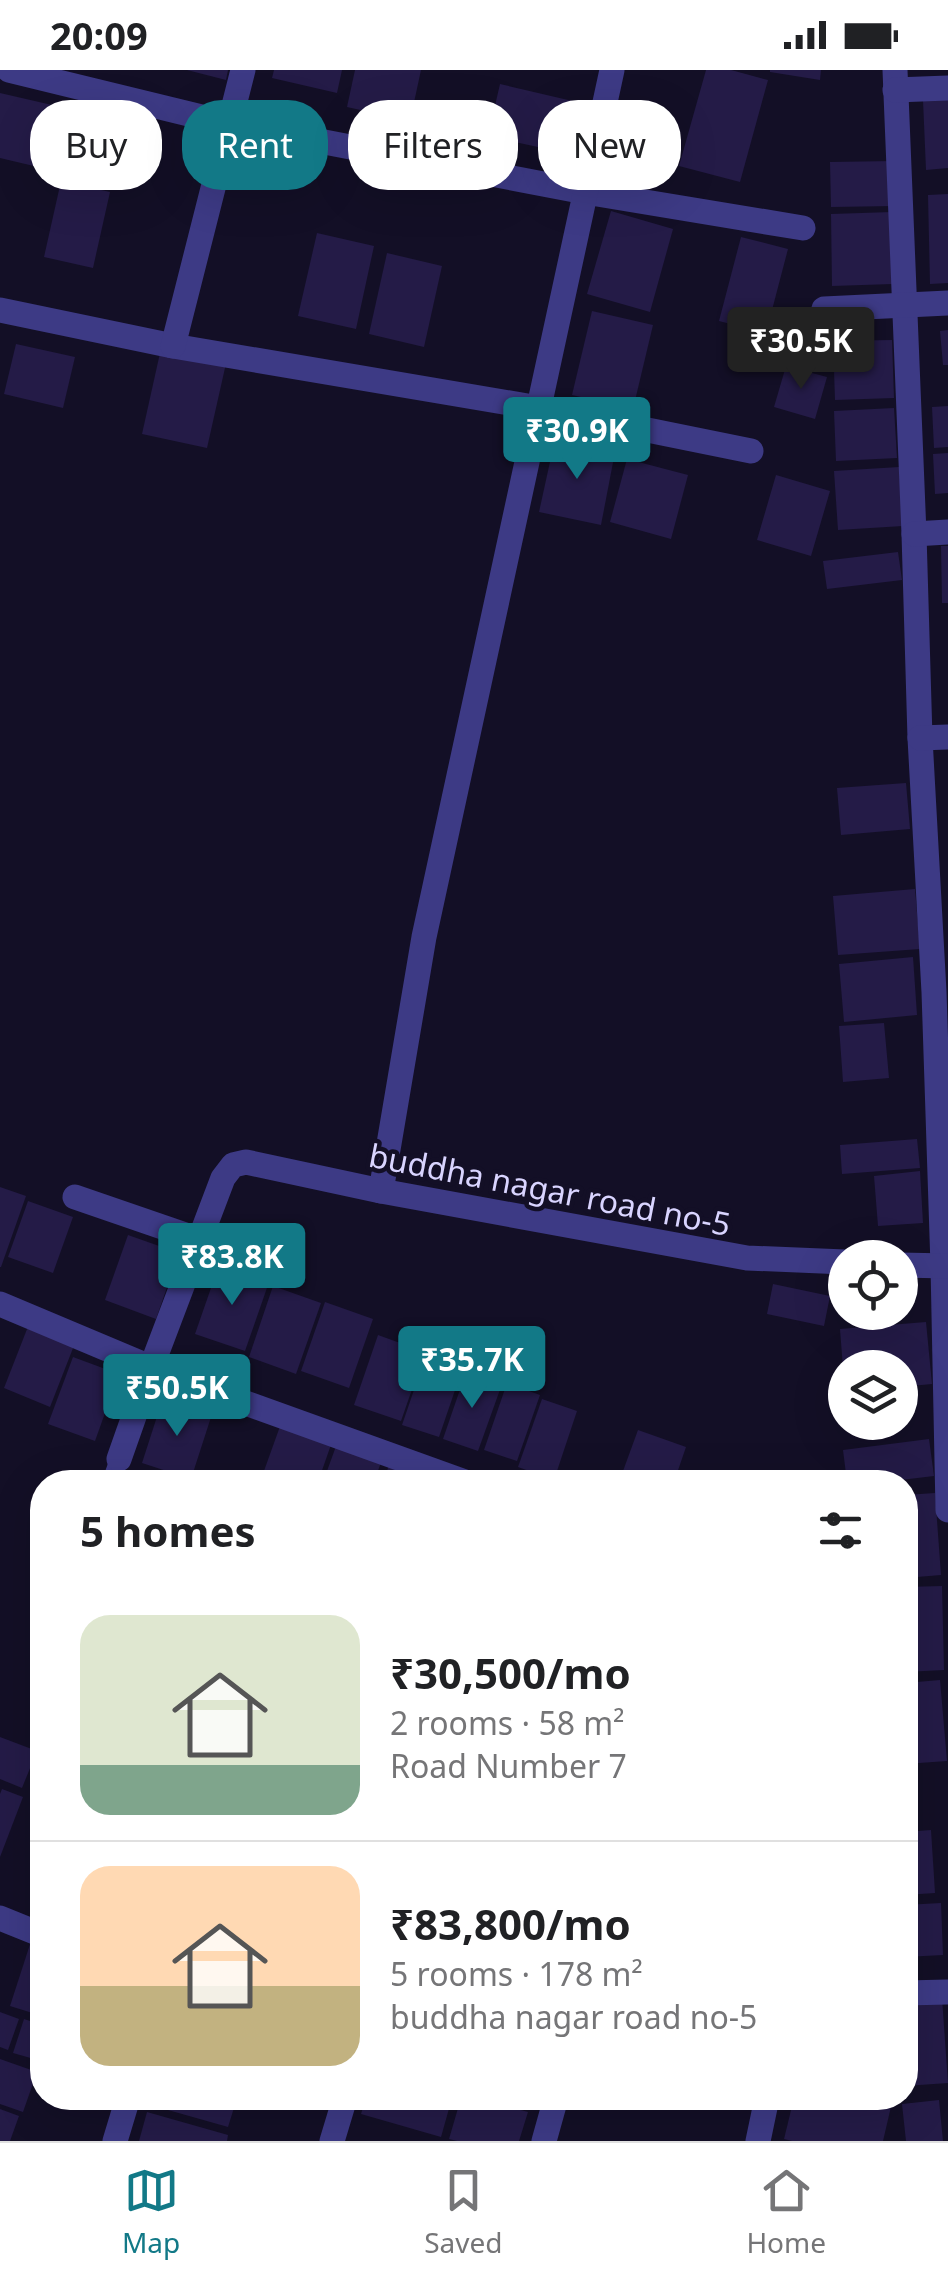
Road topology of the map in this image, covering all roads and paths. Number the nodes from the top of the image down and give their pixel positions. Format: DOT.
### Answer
graph roads {
  1 [pos="9,70"];
  2 [pos="243,70"];
  3 [pos="612,70"];
  4 [pos="895,80"];
  5 [pos="948,88"];
  6 [pos="236,100"];
  7 [pos="182,112"];
  8 [pos="328,143"];
  9 [pos="213,190"];
  10 [pos="585,192"];
  11 [pos="803,228"];
  12 [pos="948,302"];
  13 [pos="905,305"];
  14 [pos="824,309"];
  15 [pos="0,310"];
  16 [pos="173,346"];
  17 [pos="539,408"];
  18 [pos="751,451"];
  19 [pos="948,532"];
  20 [pos="914,534"];
  21 [pos="948,737"];
  22 [pos="920,738"];
  23 [pos="941,992"];
  24 [pos="381,1191"];
  25 [pos="74,1196"];
  26 [pos="200,1240"];
  27 [pos="828,1261"];
  28 [pos="918,1265"];
  29 [pos="946,1266"];
  30 [pos="0,1304"];
  31 [pos="151,1368"];
  32 [pos="115,1470"];
  33 [pos="432,1470"];
  34 [pos="948,1510"];
  35 [pos="0,1918"];
  36 [pos="30,1930"];
  37 [pos="948,1992"];
  38 [pos="918,1993"];
  39 [pos="125,2110"];
  40 [pos="341,2110"];
  41 [pos="553,2110"];
  42 [pos="764,2110"];
  43 [pos="116,2141"];
  44 [pos="332,2141"];
  45 [pos="544,2141"];
  46 [pos="758,2141"];
  1 -- 7 [label="street"];
  2 -- 6 [label="street"];
  3 -- 10 [label="street"];
  4 -- 5 [label="street"];
  4 -- 13 [label="street"];
  8 -- 10 [label="street"];
  9 -- 16 [label="street"];
  10 -- 11 [label="street"];
  10 -- 17 [label="street"];
  12 -- 13 [label="street"];
  13 -- 14 [label="street"];
  13 -- 20 [label="street"];
  15 -- 16 [label="street"];
  16 -- 17 [label="street"];
  17 -- 18 [label="street"];
  17 -- 24 [label="street"];
  19 -- 20 [label="street"];
  20 -- 22 [label="street"];
  21 -- 22 [label="street"];
  22 -- 23 [label="street"];
  23 -- 29 [label="street"];
  24 -- 26 [label="street, buddha nagar road no-5"];
  24 -- 27 [label="street, buddha nagar road no-5"];
  25 -- 26 [label="street"];
  26 -- 31 [label="street"];
  28 -- 29 [label="street"];
  29 -- 34 [label="street"];
  30 -- 31 [label="street"];
  31 -- 32 [label="street"];
  31 -- 33 [label="street"];
  35 -- 36 [label="street"];
  37 -- 38 [label="street"];
  39 -- 43 [label="street"];
  40 -- 44 [label="street"];
  41 -- 45 [label="street"];
  42 -- 46 [label="street"];
}
